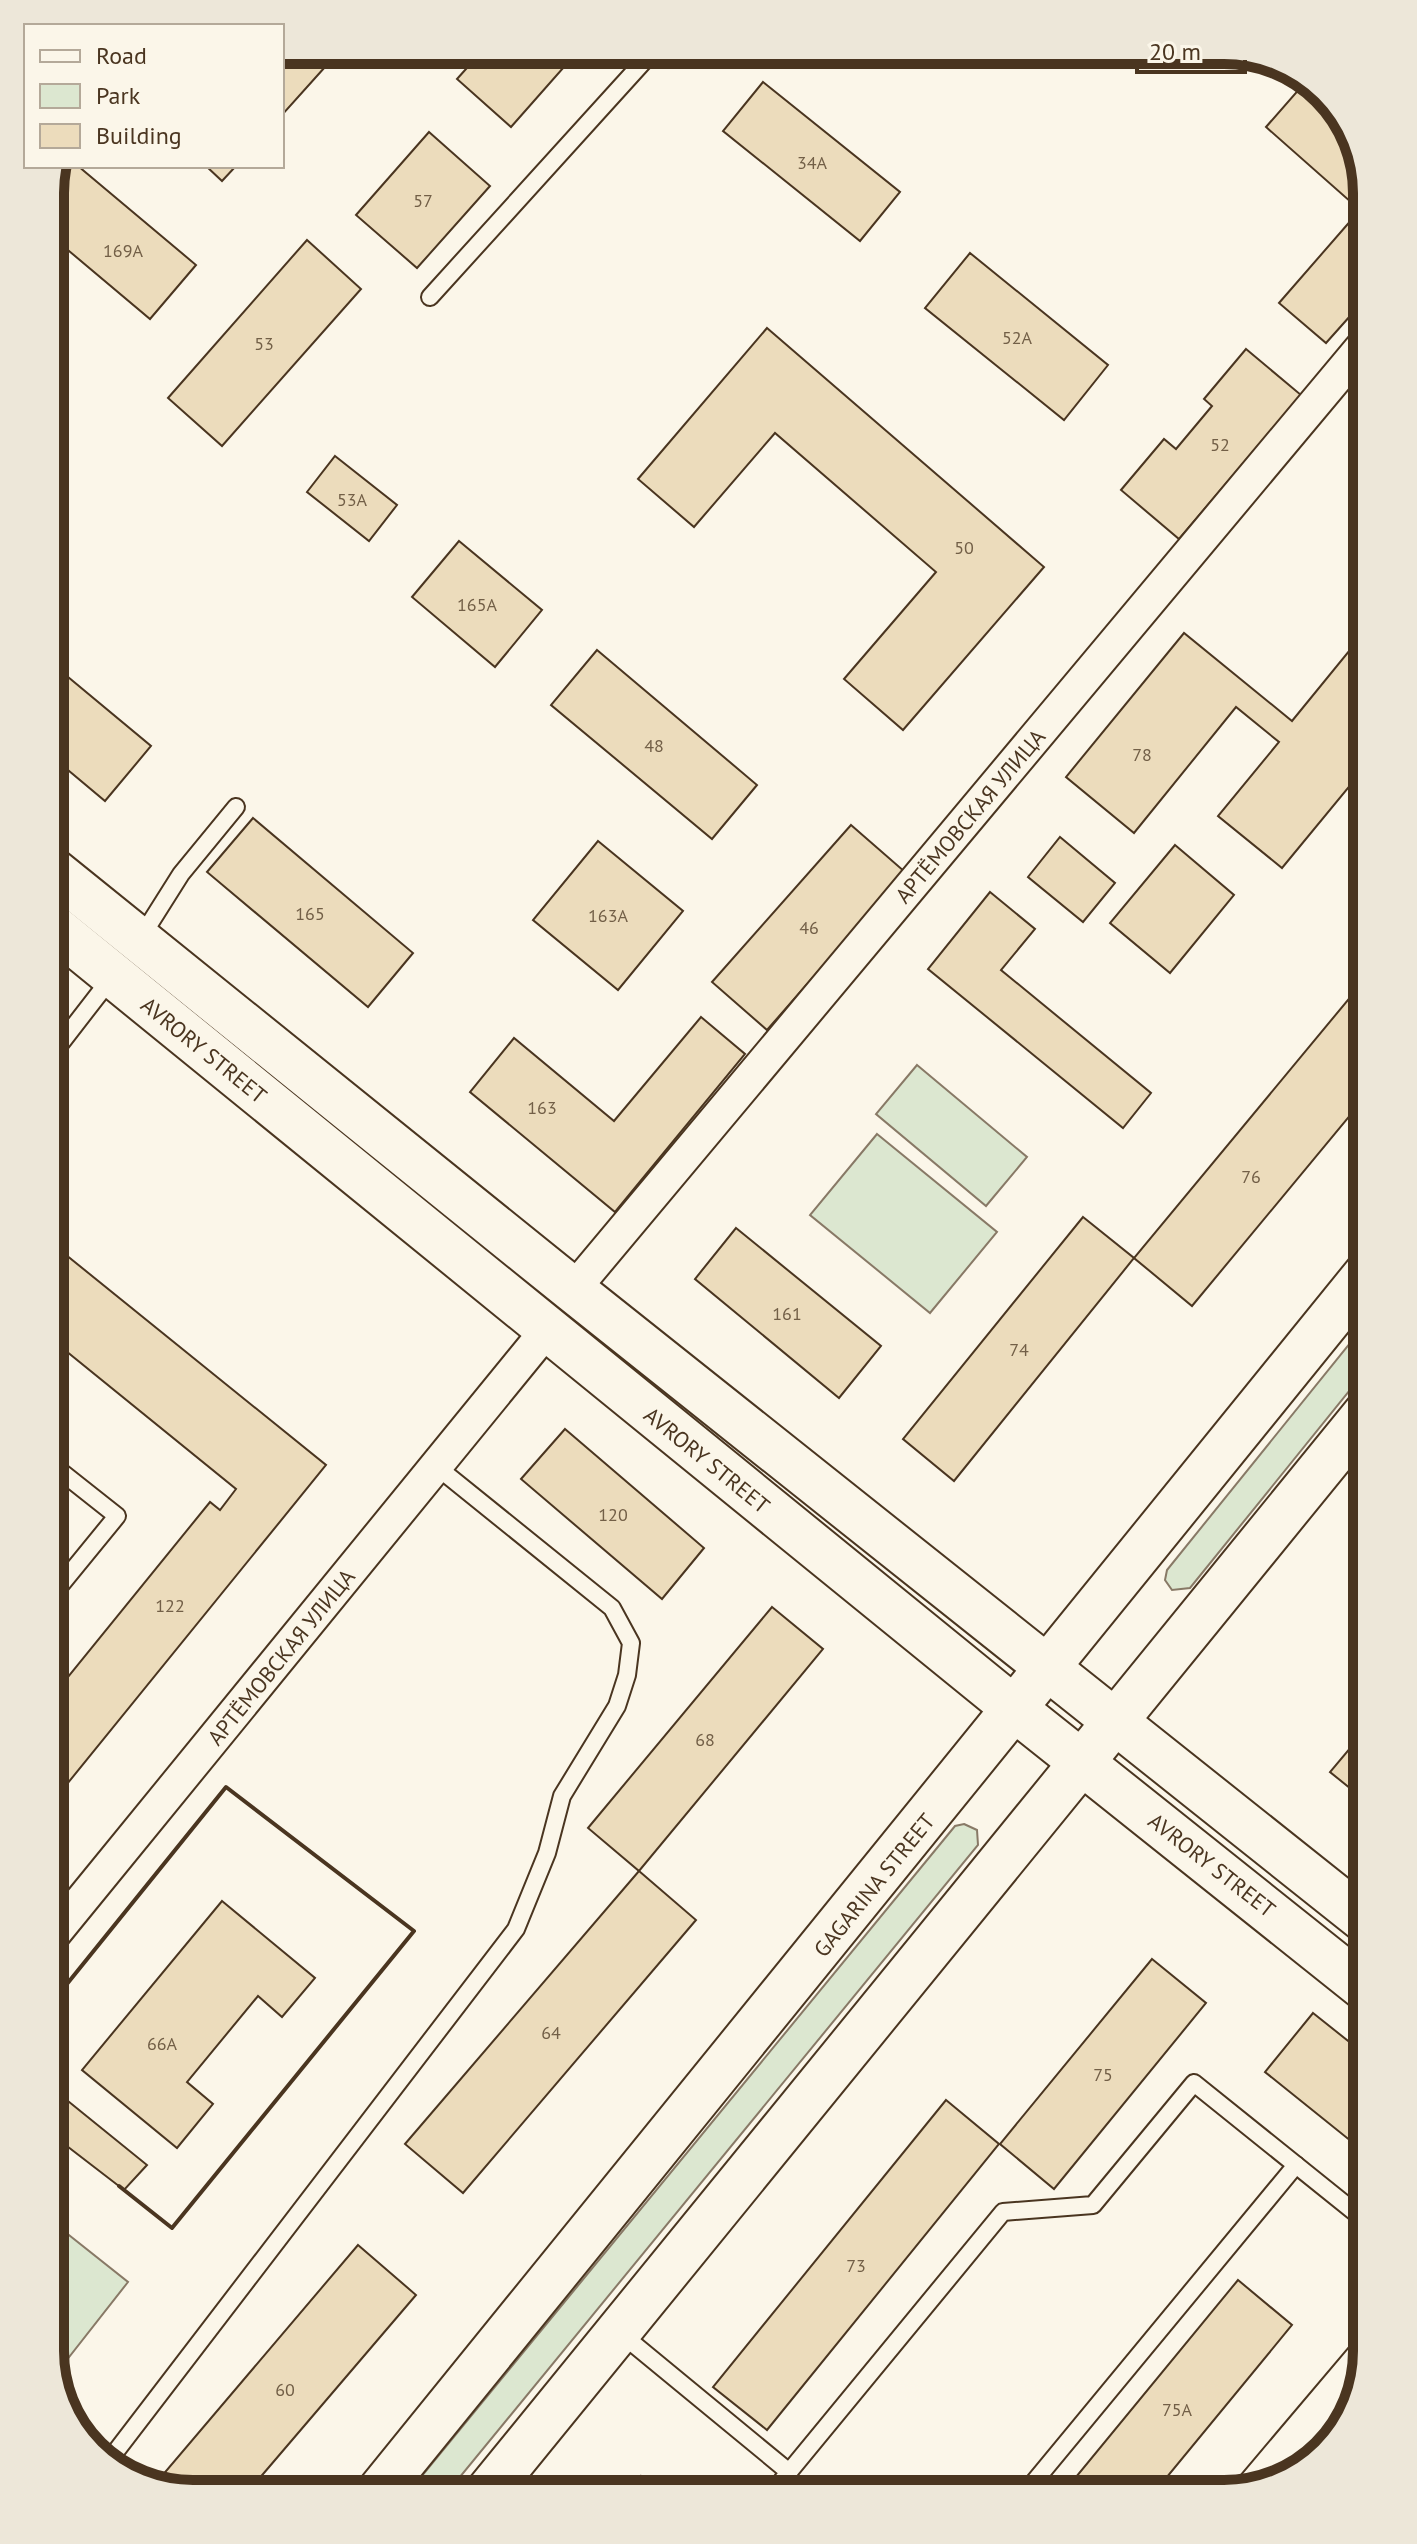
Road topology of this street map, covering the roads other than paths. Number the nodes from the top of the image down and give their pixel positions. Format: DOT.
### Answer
graph roads {
  1 [pos="641,64"];
  2 [pos="430,297"];
  3 [pos="1353,358"];
  4 [pos="236,807"];
  5 [pos="64,879"];
  6 [pos="64,936"];
  7 [pos="140,940"];
  8 [pos="113,976"];
  9 [pos="64,1039"];
  10 [pos="573,1290"];
  11 [pos="1353,1290"];
  12 [pos="547,1330"];
  13 [pos="1353,1429"];
  14 [pos="436,1466"];
  15 [pos="64,1474"];
  16 [pos="64,1581"];
  17 [pos="1049,1669"];
  18 [pos="1016,1710"];
  19 [pos="1115,1721"];
  20 [pos="1081,1762"];
  21 [pos="1353,1911"];
  22 [pos="64,1922"];
  23 [pos="1353,1979"];
  24 [pos="1296,2165"];
  25 [pos="1353,2211"];
  26 [pos="618,2331"];
  27 [pos="1352,2370"];
  28 [pos="114,2453"];
  29 [pos="789,2472"];
  30 [pos="1265,2473"];
  31 [pos="388,2480"];
  32 [pos="497,2480"];
  33 [pos="782,2480"];
  34 [pos="1036,2480"];
  1 -- 2 [label="lane"];
  3 -- 10 [label="street, АРТЁМОВСКАЯ УЛИЦА"];
  4 -- 7 [label="lane"];
  5 -- 7 [label="main road, AVRORY STREET"];
  6 -- 8 [label="main road, AVRORY STREET"];
  7 -- 10 [label="main road, AVRORY STREET"];
  8 -- 9 [label="lane"];
  8 -- 12 [label="main road, AVRORY STREET"];
  10 -- 17 [label="main road, AVRORY STREET"];
  11 -- 17 [label="main road, GAGARINA STREET"];
  12 -- 14 [label="street, АРТЁМОВСКАЯ УЛИЦА"];
  12 -- 18 [label="main road, AVRORY STREET"];
  13 -- 19 [label="main road"];
  14 -- 22 [label="street, АРТЁМОВСКАЯ УЛИЦА"];
  14 -- 28 [label="lane"];
  15 -- 16 [label="lane"];
  17 -- 18 [label="main road, GAGARINA STREET"];
  17 -- 19 [label="main road, AVRORY STREET"];
  18 -- 20 [label="main road, AVRORY STREET"];
  18 -- 31 [label="main road, GAGARINA STREET"];
  19 -- 20 [label="main road"];
  19 -- 21 [label="main road, AVRORY STREET"];
  20 -- 23 [label="main road, AVRORY STREET"];
  20 -- 26 [label="main road"];
  24 -- 25 [label="lane"];
  24 -- 29 [label="lane"];
  24 -- 34 [label="lane"];
  26 -- 29 [label="lane"];
  26 -- 32 [label="main road"];
  27 -- 30 [label="street"];
  29 -- 33 [label="lane"];
}
